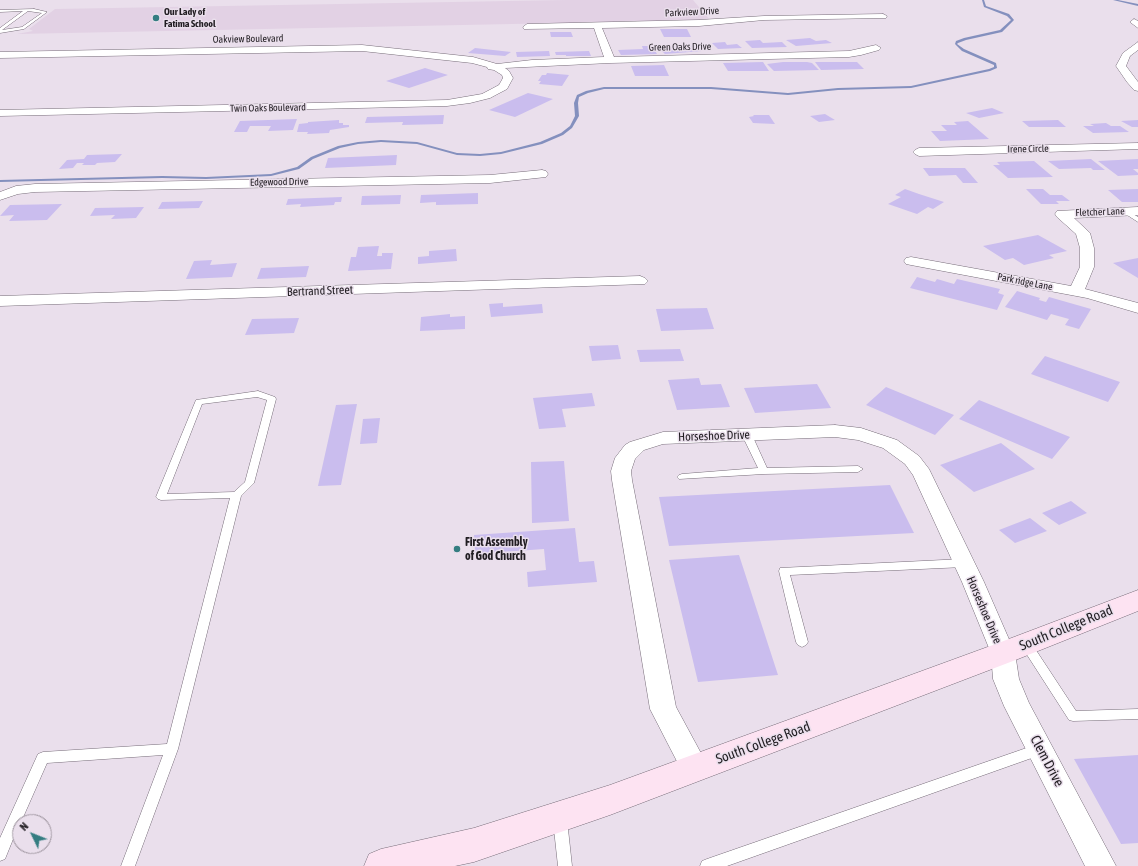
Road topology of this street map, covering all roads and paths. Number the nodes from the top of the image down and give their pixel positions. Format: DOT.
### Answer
graph roads {
  1 [pos="27,10"];
  2 [pos="0,11"];
  3 [pos="883,16"];
  4 [pos="597,26"];
  5 [pos="527,27"];
  6 [pos="0,31"];
  7 [pos="1138,45"];
  8 [pos="876,48"];
  9 [pos="0,55"];
  10 [pos="0,58"];
  11 [pos="610,60"];
  12 [pos="495,66"];
  13 [pos="484,68"];
  14 [pos="1138,88"];
  15 [pos="0,108"];
  16 [pos="0,113"];
  17 [pos="1138,146"];
  18 [pos="919,152"];
  19 [pos="542,174"];
  20 [pos="0,196"];
  21 [pos="1132,212"];
  22 [pos="1138,220"];
  23 [pos="911,261"];
  24 [pos="640,281"];
  25 [pos="1076,292"];
  26 [pos="0,301"];
  27 [pos="1138,308"];
  28 [pos="747,435"];
  29 [pos="858,469"];
  30 [pos="764,471"];
  31 [pos="682,477"];
  32 [pos="236,495"];
  33 [pos="964,563"];
  34 [pos="1138,600"];
  35 [pos="802,642"];
  36 [pos="1014,649"];
  37 [pos="1138,714"];
  38 [pos="172,748"];
  39 [pos="1040,749"];
  40 [pos="695,768"];
  41 [pos="560,817"];
  42 [pos="0,854"];
  43 [pos="128,866"];
  44 [pos="381,866"];
  45 [pos="565,866"];
  46 [pos="707,866"];
  47 [pos="1101,866"];
  1 -- 2 [label="lane"];
  1 -- 6 [label="lane"];
  1 -- 6 [label="lane"];
  3 -- 4 [label="street, Parkview Drive"];
  4 -- 5 [label="street, Parkview Drive"];
  4 -- 11 [label="street"];
  7 -- 14 [label="street"];
  8 -- 11 [label="street, Green Oaks Drive"];
  9 -- 12 [label="street, Oakview Boulevard"];
  10 -- 13 [label="street, Oakview Boulevard"];
  11 -- 12 [label="street, Green Oaks Drive"];
  12 -- 13 [label="street, Green Oaks Drive"];
  12 -- 16 [label="street, Twin Oaks Boulevard"];
  13 -- 15 [label="street, Twin Oaks Boulevard"];
  17 -- 18 [label="street, Irene Circle"];
  19 -- 20 [label="street, Edgewood Drive"];
  21 -- 22 [label="lane"];
  21 -- 25 [label="street, Fletcher Lane"];
  23 -- 25 [label="street, Park ridge Lane"];
  24 -- 26 [label="street, Bertrand Street"];
  25 -- 27 [label="street, Park ridge Lane"];
  28 -- 30 [label="lane"];
  28 -- 33 [label="street, Horseshoe Drive"];
  28 -- 40 [label="street, Horseshoe Drive"];
  29 -- 30 [label="lane"];
  30 -- 31 [label="lane"];
  32 -- 32 [label="lane"];
  32 -- 38 [label="lane"];
  33 -- 35 [label="lane"];
  33 -- 36 [label="street, Horseshoe Drive"];
  34 -- 36 [label="main road, South College Road"];
  36 -- 37 [label="lane"];
  36 -- 39 [label="street, Clem Drive"];
  36 -- 40 [label="main road, South College Road"];
  38 -- 42 [label="lane"];
  38 -- 43 [label="lane"];
  39 -- 46 [label="lane"];
  39 -- 47 [label="street, Clem Drive"];
  40 -- 41 [label="main road, South College Road"];
  41 -- 44 [label="main road, South College Road"];
  41 -- 45 [label="lane"];
}
